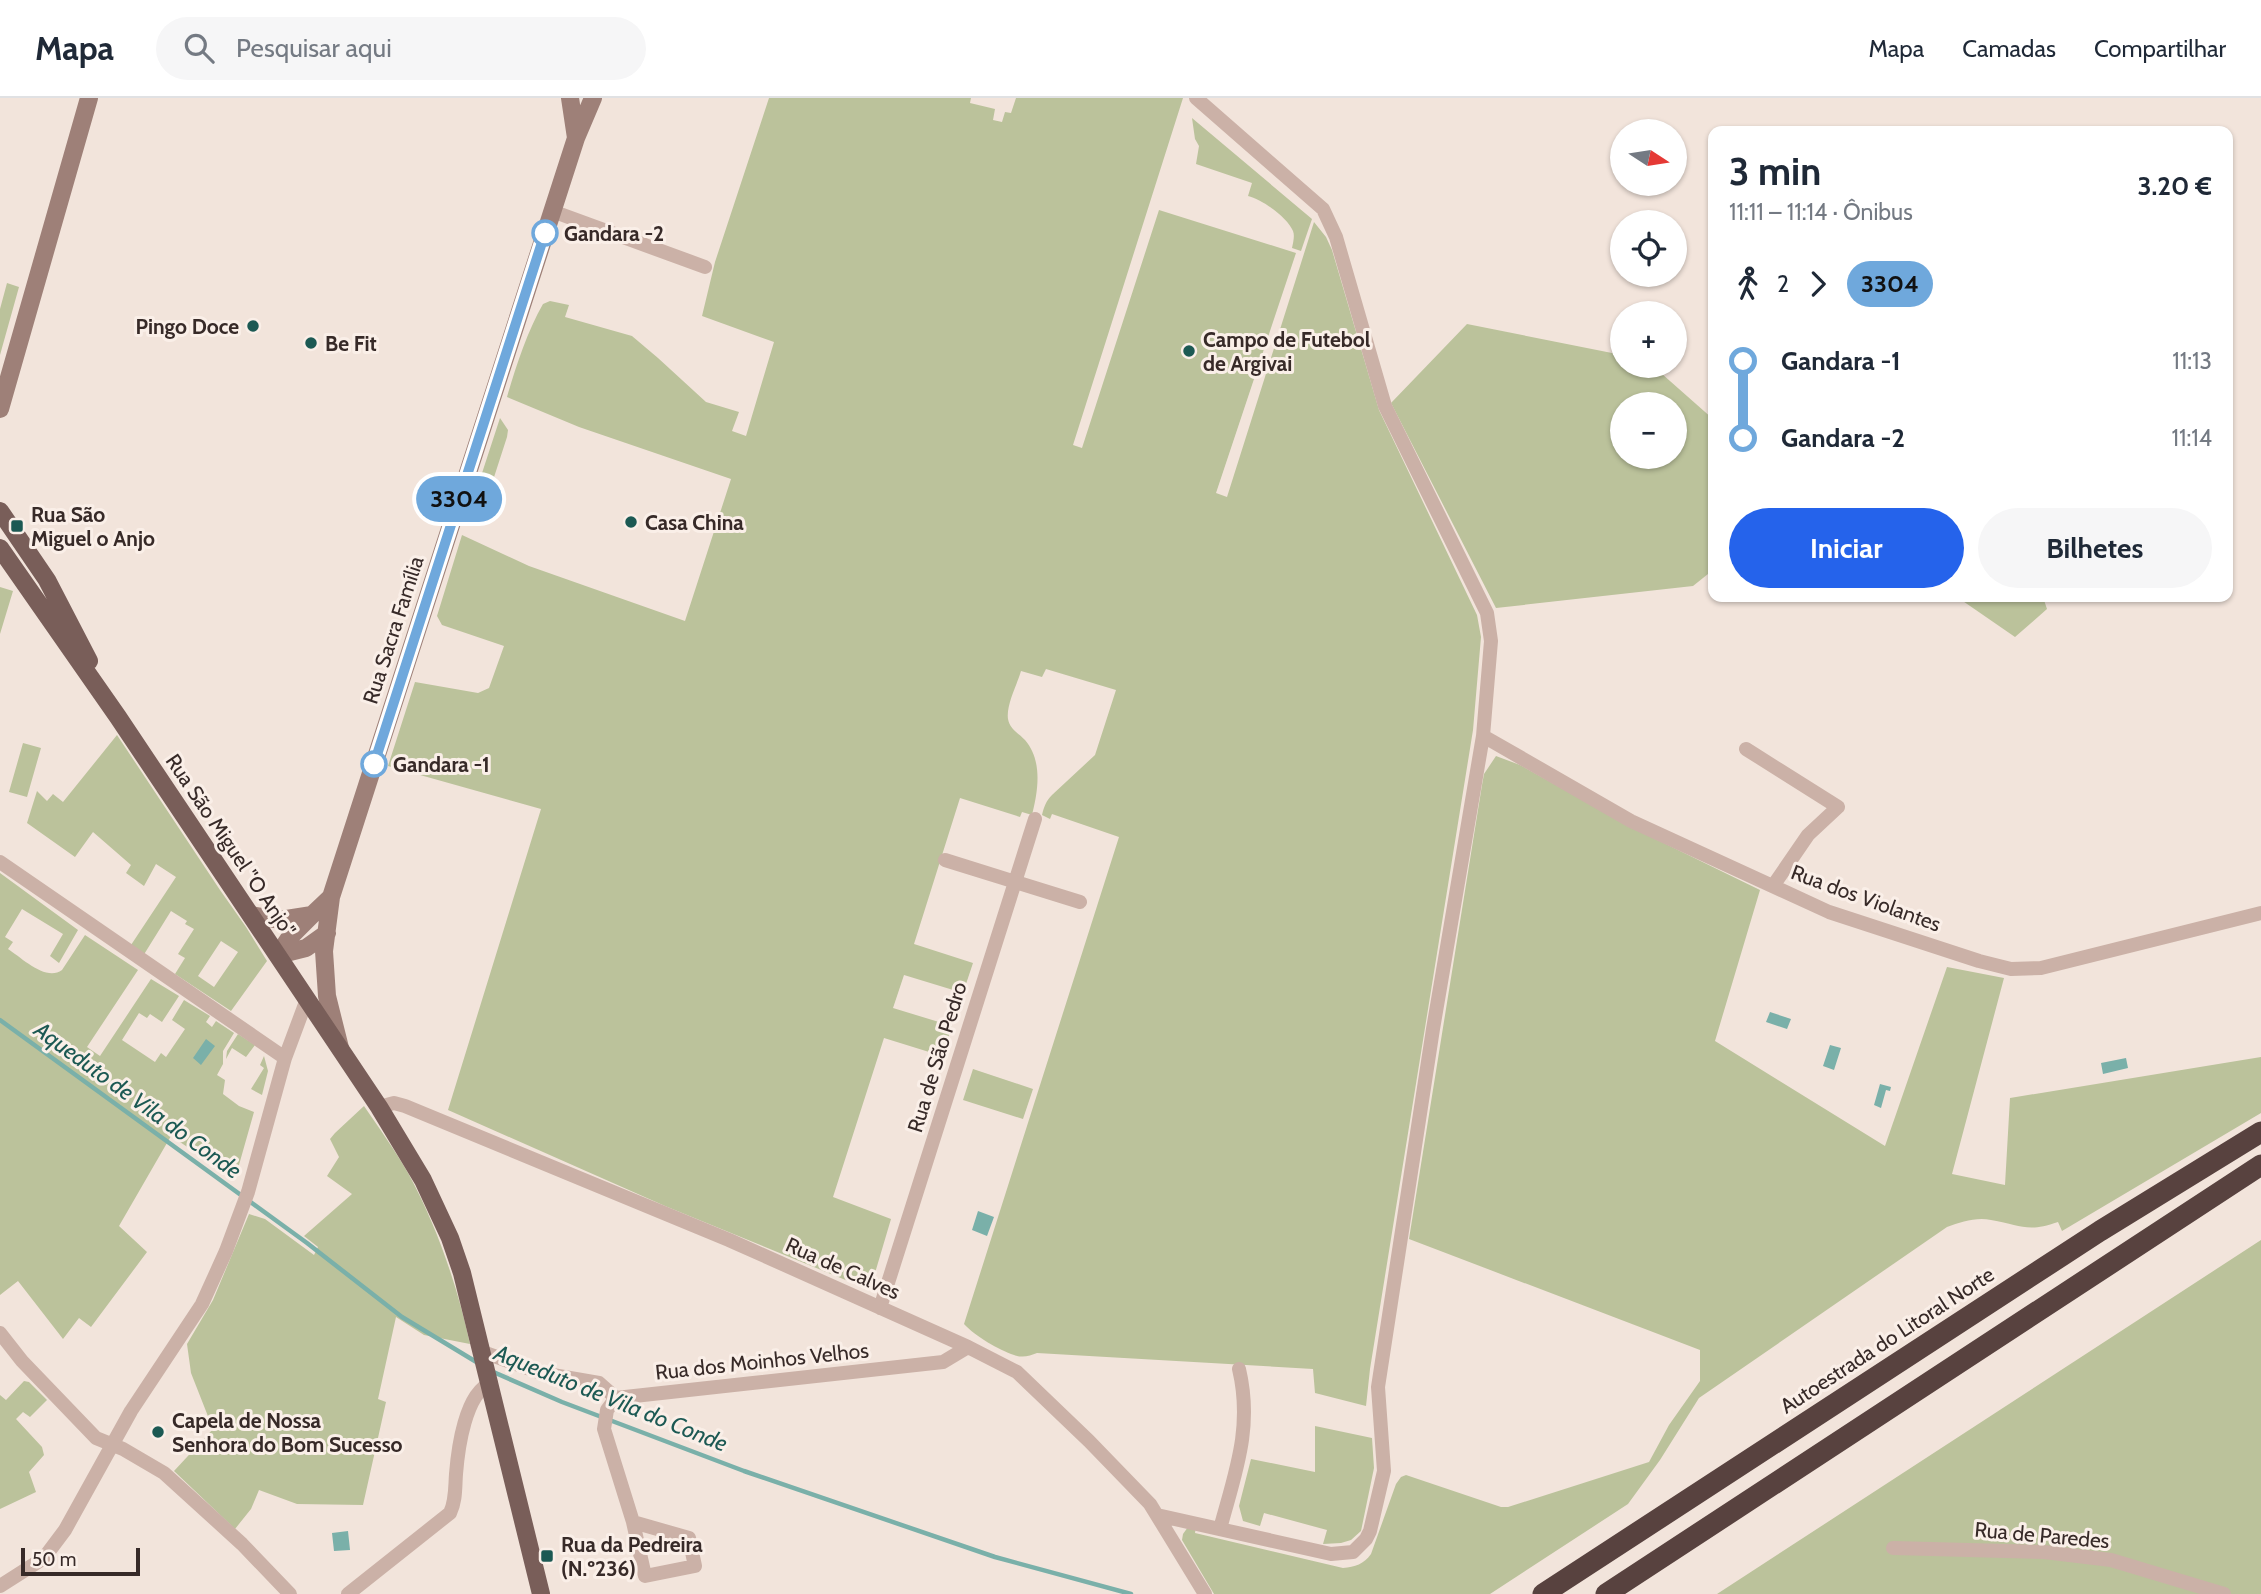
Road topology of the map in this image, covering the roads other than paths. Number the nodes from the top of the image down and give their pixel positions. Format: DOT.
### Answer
graph roads {
  1 [pos="89,98"];
  2 [pos="570,98"];
  3 [pos="593,98"];
  4 [pos="1196,98"];
  5 [pos="576,138"];
  6 [pos="552,211"];
  7 [pos="705,267"];
  8 [pos="3,386"];
  9 [pos="0,409"];
  10 [pos="0,511"];
  11 [pos="0,548"];
  12 [pos="118,717"];
  13 [pos="1483,736"];
  14 [pos="1746,749"];
  15 [pos="1035,819"];
  16 [pos="945,860"];
  17 [pos="0,862"];
  18 [pos="1014,881"];
  19 [pos="1773,886"];
  20 [pos="331,897"];
  21 [pos="1080,902"];
  22 [pos="2261,913"];
  23 [pos="251,915"];
  24 [pos="312,915"];
  25 [pos="326,942"];
  26 [pos="278,955"];
  27 [pos="307,999"];
  28 [pos="340,1048"];
  29 [pos="285,1058"];
  30 [pos="379,1107"];
  31 [pos="2261,1132"];
  32 [pos="2261,1165"];
  33 [pos="880,1308"];
  34 [pos="0,1334"];
  35 [pos="968,1348"];
  36 [pos="483,1352"];
  37 [pos="1239,1370"];
  38 [pos="491,1383"];
  39 [pos="616,1398"];
  40 [pos="113,1444"];
  41 [pos="1157,1515"];
  42 [pos="633,1522"];
  43 [pos="1220,1529"];
  44 [pos="1894,1548"];
  45 [pos="0,1586"];
  46 [pos="290,1594"];
  47 [pos="348,1594"];
  48 [pos="541,1594"];
  49 [pos="1205,1594"];
  50 [pos="1543,1594"];
  51 [pos="1606,1594"];
  52 [pos="2224,1594"];
  1 -- 8 [label="street"];
  2 -- 5 [label="street, Rua Sacra Família"];
  3 -- 5 [label="street, Rua Sacra Família"];
  4 -- 13 [label="street"];
  5 -- 6 [label="street, Rua Sacra Família"];
  6 -- 7 [label="street"];
  6 -- 20 [label="street, Rua Sacra Família"];
  8 -- 9 [label="street"];
  10 -- 12 [label="main road, Rua São Miguel \"O Anjo\""];
  11 -- 12 [label="main road, Rua São Miguel \"O Anjo\""];
  12 -- 23 [label="main road, Rua São Miguel \"O Anjo\""];
  13 -- 19 [label="street, Rua dos Violantes"];
  13 -- 43 [label="street"];
  14 -- 19 [label="street"];
  15 -- 18 [label="street, Rua de São Pedro"];
  16 -- 18 [label="street"];
  17 -- 29 [label="street"];
  18 -- 21 [label="street"];
  18 -- 33 [label="street, Rua de São Pedro"];
  19 -- 22 [label="street, Rua dos Violantes"];
  20 -- 24 [label="street"];
  20 -- 25 [label="street, Rua Sacra Família"];
  23 -- 24 [label="street"];
  23 -- 26 [label="main road, Rua São Miguel \"O Anjo\""];
  24 -- 26 [label="street"];
  25 -- 26 [label="street"];
  25 -- 27 [label="street"];
  25 -- 28 [label="street"];
  26 -- 27 [label="main road, Rua São Miguel \"O Anjo\""];
  27 -- 28 [label="main road, Rua São Miguel \"O Anjo\""];
  27 -- 29 [label="street"];
  28 -- 30 [label="main road, Rua São Miguel \"O Anjo\""];
  29 -- 40 [label="street"];
  30 -- 33 [label="street, Rua de Calves"];
  30 -- 36 [label="main road, Rua São Miguel \"O Anjo\""];
  31 -- 50 [label="highway, Autoestrada do Litoral Norte"];
  32 -- 51 [label="highway"];
  33 -- 35 [label="street, Rua de Calves"];
  34 -- 40 [label="street"];
  35 -- 39 [label="street, Rua dos Moinhos Velhos"];
  35 -- 41 [label="street, Rua de Calves"];
  36 -- 38 [label="main road, Rua São Miguel \"O Anjo\""];
  36 -- 39 [label="street"];
  37 -- 43 [label="street"];
  38 -- 47 [label="street"];
  38 -- 48 [label="main road, Rua São Miguel \"O Anjo\""];
  39 -- 42 [label="street"];
  40 -- 45 [label="street"];
  40 -- 46 [label="street"];
  41 -- 43 [label="street"];
  41 -- 49 [label="street, Rua de Calves"];
  42 -- 42 [label="street"];
  44 -- 52 [label="street, Rua de Paredes"];
}
